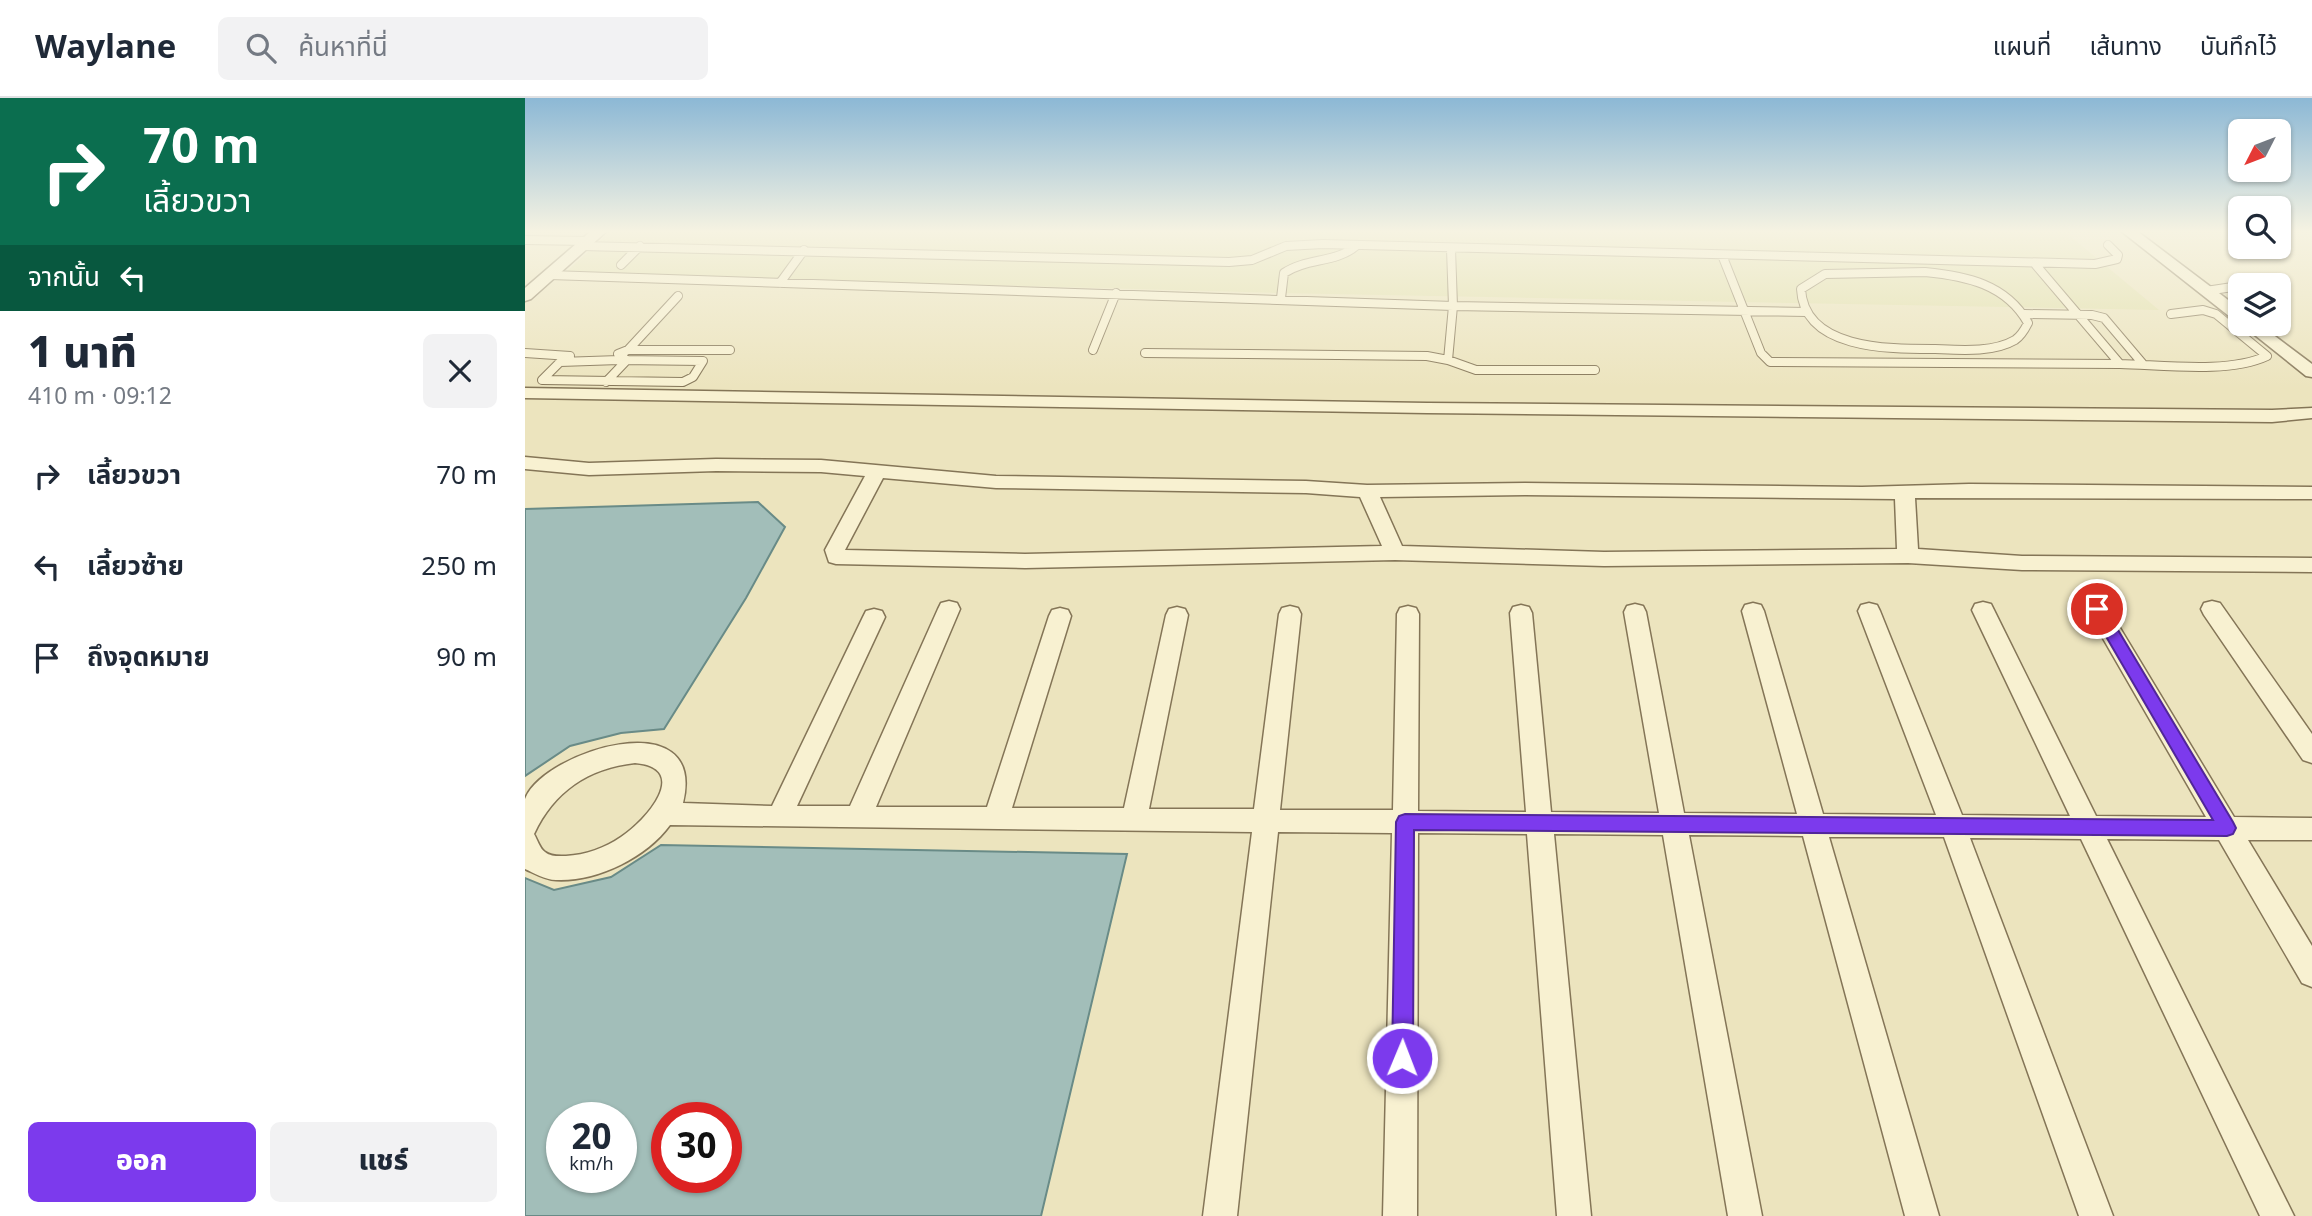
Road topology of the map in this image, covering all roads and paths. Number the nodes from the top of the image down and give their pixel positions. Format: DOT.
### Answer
graph roads {
  1 [pos="540,283"];
  2 [pos="786,283"];
  3 [pos="1283,283"];
  4 [pos="1452,283"];
  5 [pos="1732,283"];
  6 [pos="1809,283"];
  7 [pos="1979,283"];
  8 [pos="2051,283"];
  9 [pos="2196,283"];
  10 [pos="2228,288"];
  11 [pos="2206,291"];
  12 [pos="1116,293"];
  13 [pos="525,296"];
  14 [pos="678,296"];
  15 [pos="1281,298"];
  16 [pos="1453,306"];
  17 [pos="2228,308"];
  18 [pos="1742,311"];
  19 [pos="1806,312"];
  20 [pos="2025,314"];
  21 [pos="2077,314"];
  22 [pos="2171,314"];
  23 [pos="2265,336"];
  24 [pos="730,350"];
  25 [pos="1093,350"];
  26 [pos="525,353"];
  27 [pos="1145,353"];
  28 [pos="625,356"];
  29 [pos="1448,360"];
  30 [pos="2120,364"];
  31 [pos="2143,364"];
  32 [pos="1595,370"];
  33 [pos="2312,372"];
  34 [pos="606,382"];
  35 [pos="525,393"];
  36 [pos="2312,413"];
  37 [pos="525,463"];
  38 [pos="878,470"];
  39 [pos="1367,491"];
  40 [pos="1905,492"];
  41 [pos="2312,494"];
  42 [pos="1395,553"];
  43 [pos="1908,556"];
  44 [pos="2312,565"];
  45 [pos="2211,608"];
  46 [pos="949,609"];
  47 [pos="2097,609"];
  48 [pos="1983,610"];
  49 [pos="1753,611"];
  50 [pos="1869,611"];
  51 [pos="1635,612"];
  52 [pos="1521,613"];
  53 [pos="1290,614"];
  54 [pos="1408,614"];
  55 [pos="1177,615"];
  56 [pos="1060,616"];
  57 [pos="874,617"];
  58 [pos="2312,753"];
  59 [pos="667,814"];
  60 [pos="779,817"];
  61 [pos="526,818"];
  62 [pos="858,818"];
  63 [pos="996,819"];
  64 [pos="1133,820"];
  65 [pos="1266,821"];
  66 [pos="1405,822"];
  67 [pos="1540,823"];
  68 [pos="1675,824"];
  69 [pos="1814,825"];
  70 [pos="1953,826"];
  71 [pos="2090,827"];
  72 [pos="2227,828"];
  73 [pos="2312,829"];
  74 [pos="525,842"];
  75 [pos="2312,973"];
  76 [pos="1220,1216"];
  77 [pos="1400,1216"];
  78 [pos="1574,1216"];
  79 [pos="1745,1216"];
  80 [pos="1922,1216"];
  81 [pos="2096,1216"];
  82 [pos="2277,1216"];
  1 -- 13 [label="street"];
  2 -- 12 [label="lane"];
  3 -- 15 [label="lane"];
  4 -- 16 [label="lane"];
  5 -- 18 [label="lane"];
  6 -- 19 [label="lane"];
  7 -- 20 [label="lane"];
  8 -- 21 [label="lane"];
  9 -- 11 [label="street"];
  10 -- 11 [label="lane"];
  11 -- 17 [label="street"];
  12 -- 15 [label="lane"];
  12 -- 25 [label="lane"];
  14 -- 28 [label="lane"];
  15 -- 16 [label="lane"];
  16 -- 18 [label="lane"];
  16 -- 29 [label="lane"];
  18 -- 19 [label="lane"];
  18 -- 30 [label="lane"];
  19 -- 20 [label="lane"];
  20 -- 21 [label="lane"];
  21 -- 30 [label="lane"];
  21 -- 31 [label="lane"];
  22 -- 31 [label="lane"];
  23 -- 33 [label="street"];
  24 -- 28 [label="lane"];
  26 -- 28 [label="lane"];
  27 -- 29 [label="lane"];
  28 -- 34 [label="lane"];
  28 -- 34 [label="lane"];
  28 -- 34 [label="lane"];
  29 -- 32 [label="lane"];
  30 -- 31 [label="lane"];
  35 -- 36 [label="street"];
  37 -- 38 [label="street"];
  38 -- 39 [label="street"];
  38 -- 42 [label="street"];
  39 -- 40 [label="street"];
  39 -- 42 [label="street"];
  40 -- 41 [label="street"];
  40 -- 43 [label="street"];
  42 -- 43 [label="street"];
  43 -- 44 [label="street"];
  45 -- 58 [label="street"];
  46 -- 62 [label="street"];
  47 -- 72 [label="street"];
  48 -- 71 [label="street"];
  49 -- 69 [label="street"];
  50 -- 70 [label="street"];
  51 -- 68 [label="street"];
  52 -- 67 [label="street"];
  53 -- 65 [label="street"];
  54 -- 66 [label="street"];
  55 -- 64 [label="street"];
  56 -- 63 [label="street"];
  57 -- 60 [label="street"];
  59 -- 60 [label="street"];
  59 -- 61 [label="street"];
  59 -- 74 [label="street"];
  60 -- 62 [label="street"];
  62 -- 63 [label="street"];
  63 -- 64 [label="street"];
  64 -- 65 [label="street"];
  65 -- 66 [label="street"];
  65 -- 76 [label="street"];
  66 -- 67 [label="street"];
  66 -- 77 [label="street"];
  67 -- 68 [label="street"];
  67 -- 78 [label="street"];
  68 -- 69 [label="street"];
  68 -- 79 [label="street"];
  69 -- 70 [label="street"];
  69 -- 80 [label="street"];
  70 -- 71 [label="street"];
  70 -- 81 [label="street"];
  71 -- 72 [label="street"];
  71 -- 82 [label="street"];
  72 -- 73 [label="street"];
  72 -- 75 [label="street"];
}
